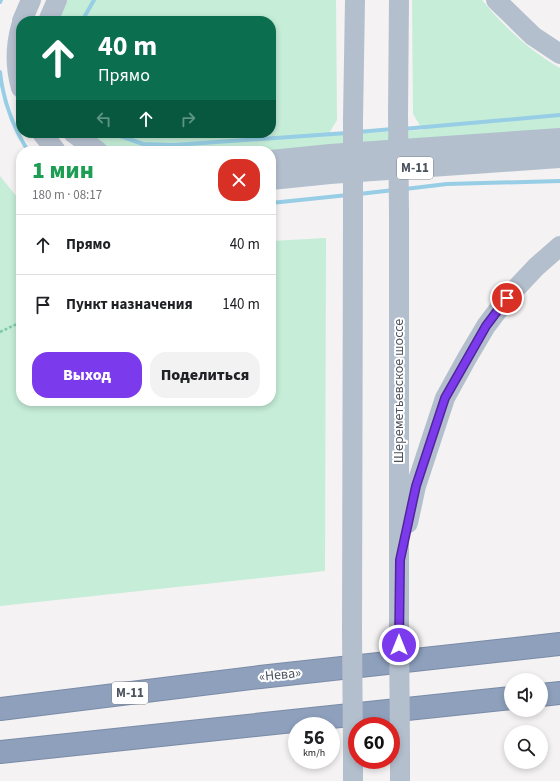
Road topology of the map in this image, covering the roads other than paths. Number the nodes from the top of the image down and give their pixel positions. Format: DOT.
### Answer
graph roads {
  1 [pos="31,0"];
  2 [pos="57,0"];
  3 [pos="348,0"];
  4 [pos="354,0"];
  5 [pos="399,0"];
  6 [pos="496,0"];
  7 [pos="24,16"];
  8 [pos="50,16"];
  9 [pos="354,37"];
  10 [pos="560,54"];
  11 [pos="46,138"];
  12 [pos="80,138"];
  13 [pos="560,138"];
  14 [pos="52,146"];
  15 [pos="91,146"];
  16 [pos="560,158"];
  17 [pos="276,159"];
  18 [pos="276,179"];
  19 [pos="560,246"];
  20 [pos="400,560"];
  21 [pos="560,644"];
  22 [pos="560,693"];
  23 [pos="548,694"];
  24 [pos="504,699"];
  25 [pos="0,709"];
  26 [pos="0,752"];
  27 [pos="353,781"];
  28 [pos="400,781"];
  1 -- 7 [label="main road"];
  2 -- 8 [label="main road"];
  3 -- 9 [label="main road"];
  4 -- 9 [label="main road"];
  5 -- 20 [label="main road, Шереметьевское шоссе, bridge"];
  6 -- 10 [label="main road"];
  9 -- 27 [label="main road, bridge"];
  11 -- 14 [label="main road"];
  12 -- 15 [label="main road"];
  13 -- 17 [label="main road, М-11"];
  16 -- 18 [label="main road, М-11"];
  19 -- 20 [label="main road"];
  20 -- 28 [label="main road, Шереметьевское шоссе, bridge"];
  21 -- 25 [label="highway, «Нева» / М-11"];
  22 -- 23 [label="highway"];
  24 -- 26 [label="highway"];
}
